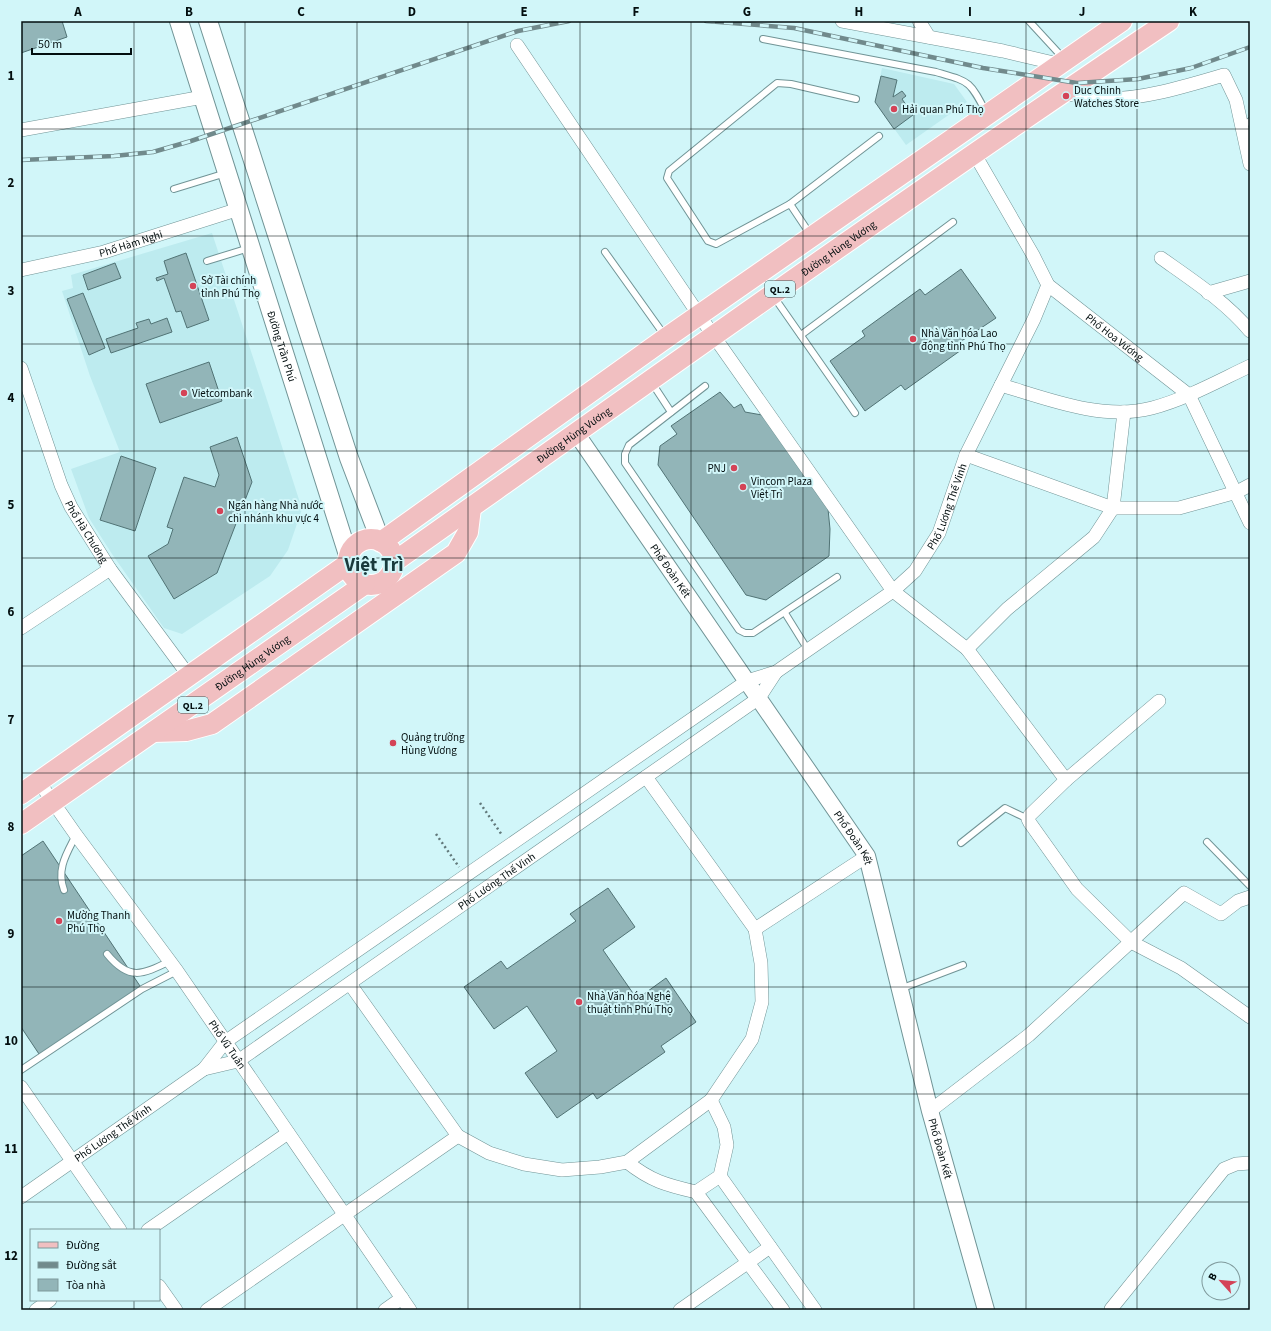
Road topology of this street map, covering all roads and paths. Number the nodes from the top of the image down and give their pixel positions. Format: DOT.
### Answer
graph roads {
  1 [pos="179,21"];
  2 [pos="208,21"];
  3 [pos="842,21"];
  4 [pos="919,21"];
  5 [pos="1029,21"];
  6 [pos="1169,21"];
  7 [pos="1118,22"];
  8 [pos="929,37"];
  9 [pos="763,39"];
  10 [pos="517,45"];
  11 [pos="1062,62"];
  12 [pos="1062,93"];
  13 [pos="204,97"];
  14 [pos="856,99"];
  15 [pos="987,113"];
  16 [pos="1246,124"];
  17 [pos="21,130"];
  18 [pos="879,136"];
  19 [pos="974,153"];
  20 [pos="1250,164"];
  21 [pos="227,173"];
  22 [pos="174,189"];
  23 [pos="790,204"];
  24 [pos="239,209"];
  25 [pos="953,222"];
  26 [pos="811,236"];
  27 [pos="251,247"];
  28 [pos="604,252"];
  29 [pos="1161,258"];
  30 [pos="207,261"];
  31 [pos="21,270"];
  32 [pos="1250,281"];
  33 [pos="1048,285"];
  34 [pos="1208,293"];
  35 [pos="772,294"];
  36 [pos="699,315"];
  37 [pos="1250,331"];
  38 [pos="801,335"];
  39 [pos="713,336"];
  40 [pos="666,338"];
  41 [pos="1250,366"];
  42 [pos="21,368"];
  43 [pos="650,381"];
  44 [pos="1001,385"];
  45 [pos="705,386"];
  46 [pos="1189,395"];
  47 [pos="671,412"];
  48 [pos="1124,412"];
  49 [pos="855,413"];
  50 [pos="576,433"];
  51 [pos="966,455"];
  52 [pos="1250,486"];
  53 [pos="1236,492"];
  54 [pos="471,508"];
  55 [pos="1113,508"];
  56 [pos="1250,523"];
  57 [pos="381,542"];
  58 [pos="349,561"];
  59 [pos="394,562"];
  60 [pos="110,569"];
  61 [pos="837,577"];
  62 [pos="365,584"];
  63 [pos="893,591"];
  64 [pos="784,613"];
  65 [pos="21,628"];
  66 [pos="967,649"];
  67 [pos="808,650"];
  68 [pos="776,672"];
  69 [pos="188,676"];
  70 [pos="747,681"];
  71 [pos="759,698"];
  72 [pos="1159,701"];
  73 [pos="153,732"];
  74 [pos="646,777"];
  75 [pos="1066,780"];
  76 [pos="39,782"];
  77 [pos="21,794"];
  78 [pos="54,802"];
  79 [pos="480,803"];
  80 [pos="1028,819"];
  81 [pos="21,824"];
  82 [pos="436,834"];
  83 [pos="76,835"];
  84 [pos="1207,842"];
  85 [pos="961,843"];
  86 [pos="509,846"];
  87 [pos="867,856"];
  88 [pos="485,862"];
  89 [pos="465,876"];
  90 [pos="498,880"];
  91 [pos="1250,886"];
  92 [pos="64,890"];
  93 [pos="1250,897"];
  94 [pos="755,929"];
  95 [pos="1131,942"];
  96 [pos="107,954"];
  97 [pos="963,965"];
  98 [pos="174,966"];
  99 [pos="350,984"];
  100 [pos="900,989"];
  101 [pos="1250,1017"];
  102 [pos="225,1042"];
  103 [pos="238,1061"];
  104 [pos="204,1069"];
  105 [pos="21,1070"];
  106 [pos="21,1087"];
  107 [pos="712,1100"];
  108 [pos="930,1111"];
  109 [pos="288,1133"];
  110 [pos="458,1136"];
  111 [pos="73,1162"];
  112 [pos="627,1162"];
  113 [pos="1250,1163"];
  114 [pos="720,1176"];
  115 [pos="696,1192"];
  116 [pos="21,1197"];
  117 [pos="344,1214"];
  118 [pos="119,1229"];
  119 [pos="149,1229"];
  120 [pos="770,1247"];
  121 [pos="749,1261"];
  122 [pos="160,1287"];
  123 [pos="402,1298"];
  124 [pos="49,1301"];
  125 [pos="1111,1309"];
  126 [pos="36,1310"];
  127 [pos="176,1310"];
  128 [pos="207,1310"];
  129 [pos="385,1310"];
  130 [pos="410,1310"];
  131 [pos="680,1310"];
  132 [pos="784,1310"];
  133 [pos="815,1310"];
  134 [pos="986,1310"];
  1 -- 13 [label="main road, Đường Trần Phú"];
  2 -- 57 [label="main road"];
  3 -- 8 [label="street"];
  4 -- 8 [label="street"];
  5 -- 11 [label="lane"];
  6 -- 12 [label="main road, Đường Hùng Vương / QL.2"];
  7 -- 11 [label="main road, QL.2"];
  8 -- 11 [label="street"];
  9 -- 15 [label="lane"];
  10 -- 36 [label="street"];
  11 -- 15 [label="main road, QL.2"];
  12 -- 16 [label="street"];
  12 -- 19 [label="main road, Đường Hùng Vương / QL.2"];
  13 -- 17 [label="street"];
  13 -- 21 [label="main road, Đường Trần Phú"];
  14 -- 23 [label="lane"];
  15 -- 26 [label="main road, QL.2"];
  16 -- 20 [label="street"];
  18 -- 23 [label="lane"];
  19 -- 33 [label="street, Phố Hoa Vương"];
  19 -- 35 [label="main road, Đường Hùng Vương / QL.2"];
  21 -- 22 [label="lane"];
  21 -- 24 [label="main road, Đường Trần Phú"];
  23 -- 26 [label="lane"];
  24 -- 27 [label="main road, Đường Trần Phú"];
  24 -- 31 [label="street, Phố Hàm Nghi"];
  25 -- 38 [label="lane"];
  26 -- 36 [label="main road, QL.2"];
  27 -- 30 [label="lane"];
  27 -- 58 [label="main road, Đường Trần Phú"];
  28 -- 40 [label="lane"];
  29 -- 34 [label="street"];
  32 -- 34 [label="street"];
  33 -- 44 [label="street, Phố Lương Thế Vinh"];
  33 -- 46 [label="street, Phố Hoa Vương"];
  34 -- 37 [label="street"];
  35 -- 38 [label="lane"];
  35 -- 39 [label="main road, Đường Hùng Vương / QL.2"];
  36 -- 39 [label="street"];
  36 -- 40 [label="main road, QL.2"];
  38 -- 49 [label="lane"];
  39 -- 43 [label="main road, Đường Hùng Vương / QL.2"];
  39 -- 63 [label="street"];
  40 -- 57 [label="main road, QL.2"];
  41 -- 46 [label="street"];
  42 -- 60 [label="street, Phố Hà Chương"];
  43 -- 47 [label="lane"];
  43 -- 50 [label="main road, Đường Hùng Vương / QL.2"];
  44 -- 48 [label="street"];
  44 -- 51 [label="street, Phố Lương Thế Vinh"];
  45 -- 47 [label="lane"];
  46 -- 48 [label="street"];
  46 -- 53 [label="street, Phố Hoa Vương"];
  47 -- 64 [label="lane"];
  48 -- 55 [label="street"];
  50 -- 54 [label="main road, Đường Hùng Vương / QL.2"];
  50 -- 70 [label="street, Phố Đoàn Kết"];
  51 -- 55 [label="street"];
  51 -- 63 [label="street, Phố Lương Thế Vinh"];
  52 -- 53 [label="street"];
  53 -- 55 [label="street"];
  53 -- 56 [label="street, Phố Hoa Vương"];
  54 -- 59 [label="main road, Đường Hùng Vương / QL.2"];
  54 -- 73 [label="main road"];
  55 -- 66 [label="street"];
  57 -- 58 [label="main road, QL.2"];
  57 -- 59 [label="main road"];
  58 -- 62 [label="main road"];
  58 -- 69 [label="main road, QL.2"];
  59 -- 62 [label="main road, QL.2"];
  60 -- 65 [label="street"];
  60 -- 69 [label="street, Phố Hà Chương"];
  61 -- 64 [label="lane"];
  62 -- 73 [label="main road, Đường Hùng Vương / QL.2"];
  63 -- 66 [label="street"];
  63 -- 67 [label="street, Phố Lương Thế Vinh"];
  64 -- 67 [label="lane"];
  66 -- 75 [label="street"];
  67 -- 68 [label="street, Phố Lương Thế Vinh"];
  68 -- 70 [label="street, Phố Lương Thế Vinh"];
  68 -- 71 [label="street, Phố Lương Thế Vinh"];
  69 -- 76 [label="main road, QL.2"];
  70 -- 71 [label="street, Phố Đoàn Kết"];
  70 -- 86 [label="street, Phố Lương Thế Vinh"];
  71 -- 74 [label="street, Phố Lương Thế Vinh"];
  71 -- 87 [label="street, Phố Đoàn Kết"];
  72 -- 75 [label="street"];
  73 -- 78 [label="main road, Đường Hùng Vương / QL.2"];
  74 -- 90 [label="street, Phố Lương Thế Vinh"];
  74 -- 94 [label="street"];
  75 -- 80 [label="street"];
  76 -- 77 [label="main road, QL.2"];
  76 -- 78 [label="street, Phố Vũ Tuân"];
  78 -- 81 [label="main road, Đường Hùng Vương / QL.2"];
  78 -- 83 [label="street, Phố Vũ Tuân"];
  79 -- 86 [label="path"];
  80 -- 85 [label="lane"];
  80 -- 95 [label="street"];
  82 -- 89 [label="path"];
  83 -- 92 [label="lane"];
  83 -- 98 [label="street, Phố Vũ Tuân"];
  84 -- 91 [label="lane"];
  86 -- 88 [label="street, Phố Lương Thế Vinh"];
  87 -- 94 [label="street"];
  87 -- 100 [label="street, Phố Đoàn Kết"];
  88 -- 89 [label="street, Phố Lương Thế Vinh"];
  88 -- 90 [label="street"];
  89 -- 102 [label="street, Phố Lương Thế Vinh"];
  90 -- 99 [label="street, Phố Lương Thế Vinh"];
  93 -- 95 [label="street"];
  94 -- 107 [label="street"];
  95 -- 101 [label="street"];
  95 -- 108 [label="street"];
  96 -- 98 [label="lane"];
  97 -- 100 [label="lane"];
  98 -- 102 [label="street, Phố Vũ Tuân"];
  98 -- 105 [label="lane"];
  99 -- 103 [label="street, Phố Lương Thế Vinh"];
  99 -- 110 [label="street"];
  100 -- 108 [label="street, Phố Đoàn Kết"];
  102 -- 103 [label="street, Phố Vũ Tuân"];
  102 -- 104 [label="street, Phố Lương Thế Vinh"];
  103 -- 104 [label="street, Phố Lương Thế Vinh"];
  103 -- 109 [label="street, Phố Vũ Tuân"];
  104 -- 111 [label="street, Phố Lương Thế Vinh"];
  106 -- 111 [label="street"];
  107 -- 112 [label="street"];
  107 -- 114 [label="street"];
  108 -- 134 [label="street, Phố Đoàn Kết"];
  109 -- 117 [label="street, Phố Vũ Tuân"];
  109 -- 119 [label="street"];
  110 -- 112 [label="street"];
  110 -- 117 [label="street"];
  111 -- 116 [label="street, Phố Lương Thế Vinh"];
  111 -- 118 [label="street"];
  112 -- 115 [label="street"];
  113 -- 125 [label="street"];
  114 -- 115 [label="street"];
  114 -- 120 [label="street"];
  115 -- 121 [label="street"];
  117 -- 123 [label="street, Phố Vũ Tuân"];
  117 -- 128 [label="street"];
  120 -- 121 [label="street"];
  120 -- 133 [label="street"];
  121 -- 131 [label="street"];
  121 -- 132 [label="street"];
  122 -- 127 [label="street"];
  123 -- 129 [label="street"];
  123 -- 130 [label="street, Phố Vũ Tuân"];
  124 -- 126 [label="street"];
}
